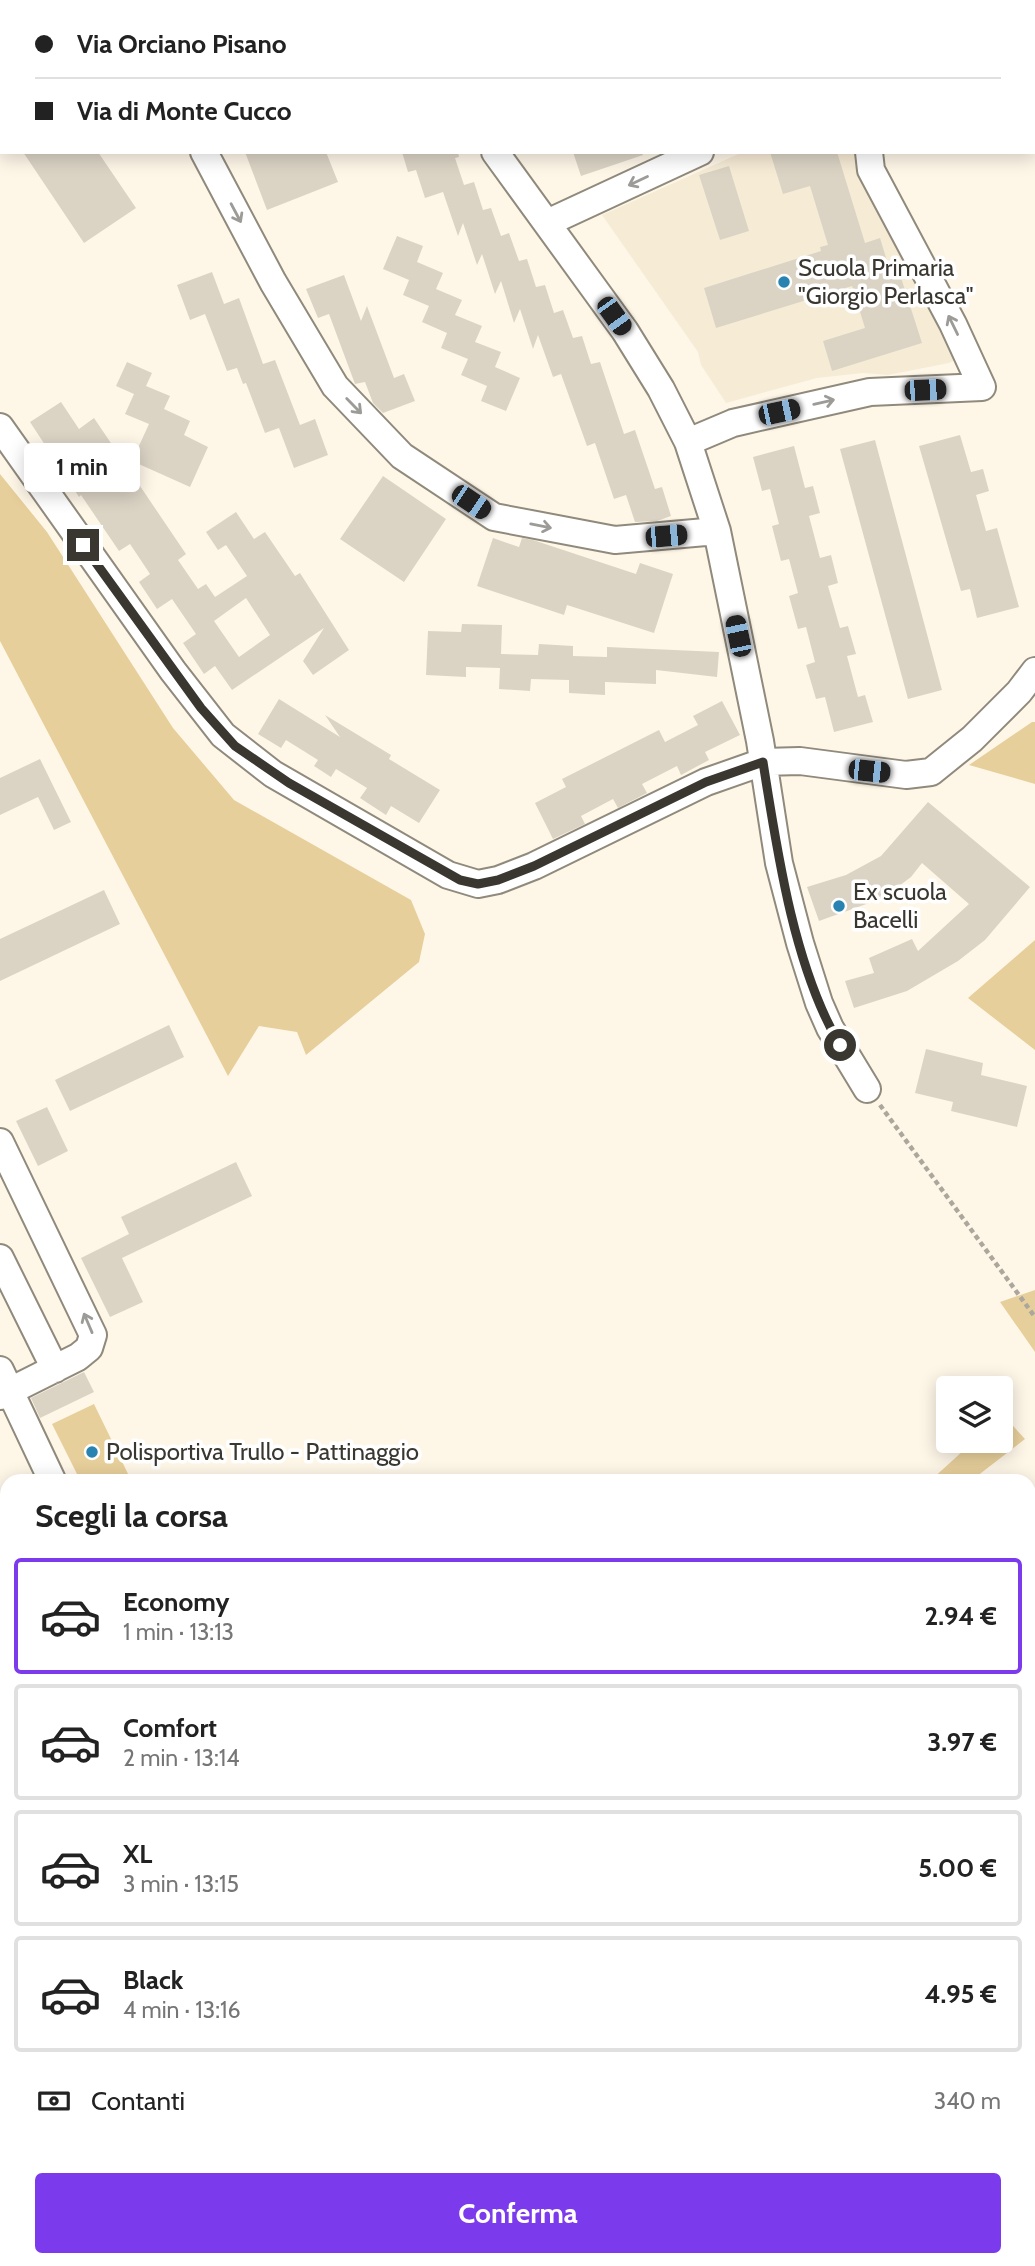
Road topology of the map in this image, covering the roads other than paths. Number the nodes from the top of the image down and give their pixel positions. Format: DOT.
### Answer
graph roads {
  1 [pos="205,154"];
  2 [pos="496,154"];
  3 [pos="696,154"];
  4 [pos="869,154"];
  5 [pos="547,223"];
  6 [pos="0,427"];
  7 [pos="688,442"];
  8 [pos="717,531"];
  9 [pos="1035,671"];
  10 [pos="763,762"];
  11 [pos="864,1084"];
  12 [pos="0,1142"];
  13 [pos="0,1258"];
  14 [pos="55,1369"];
  15 [pos="3,1386"];
  16 [pos="49,1474"];
  1 -- 8 [label="street, one-way"];
  2 -- 5 [label="street"];
  3 -- 5 [label="street, one-way"];
  7 -- 4 [label="street, one-way"];
  5 -- 7 [label="street"];
  6 -- 10 [label="street"];
  7 -- 8 [label="street"];
  8 -- 10 [label="street"];
  9 -- 10 [label="street"];
  10 -- 11 [label="street"];
  14 -- 12 [label="street, one-way"];
  13 -- 14 [label="street"];
  14 -- 15 [label="street"];
  15 -- 16 [label="street"];
}
